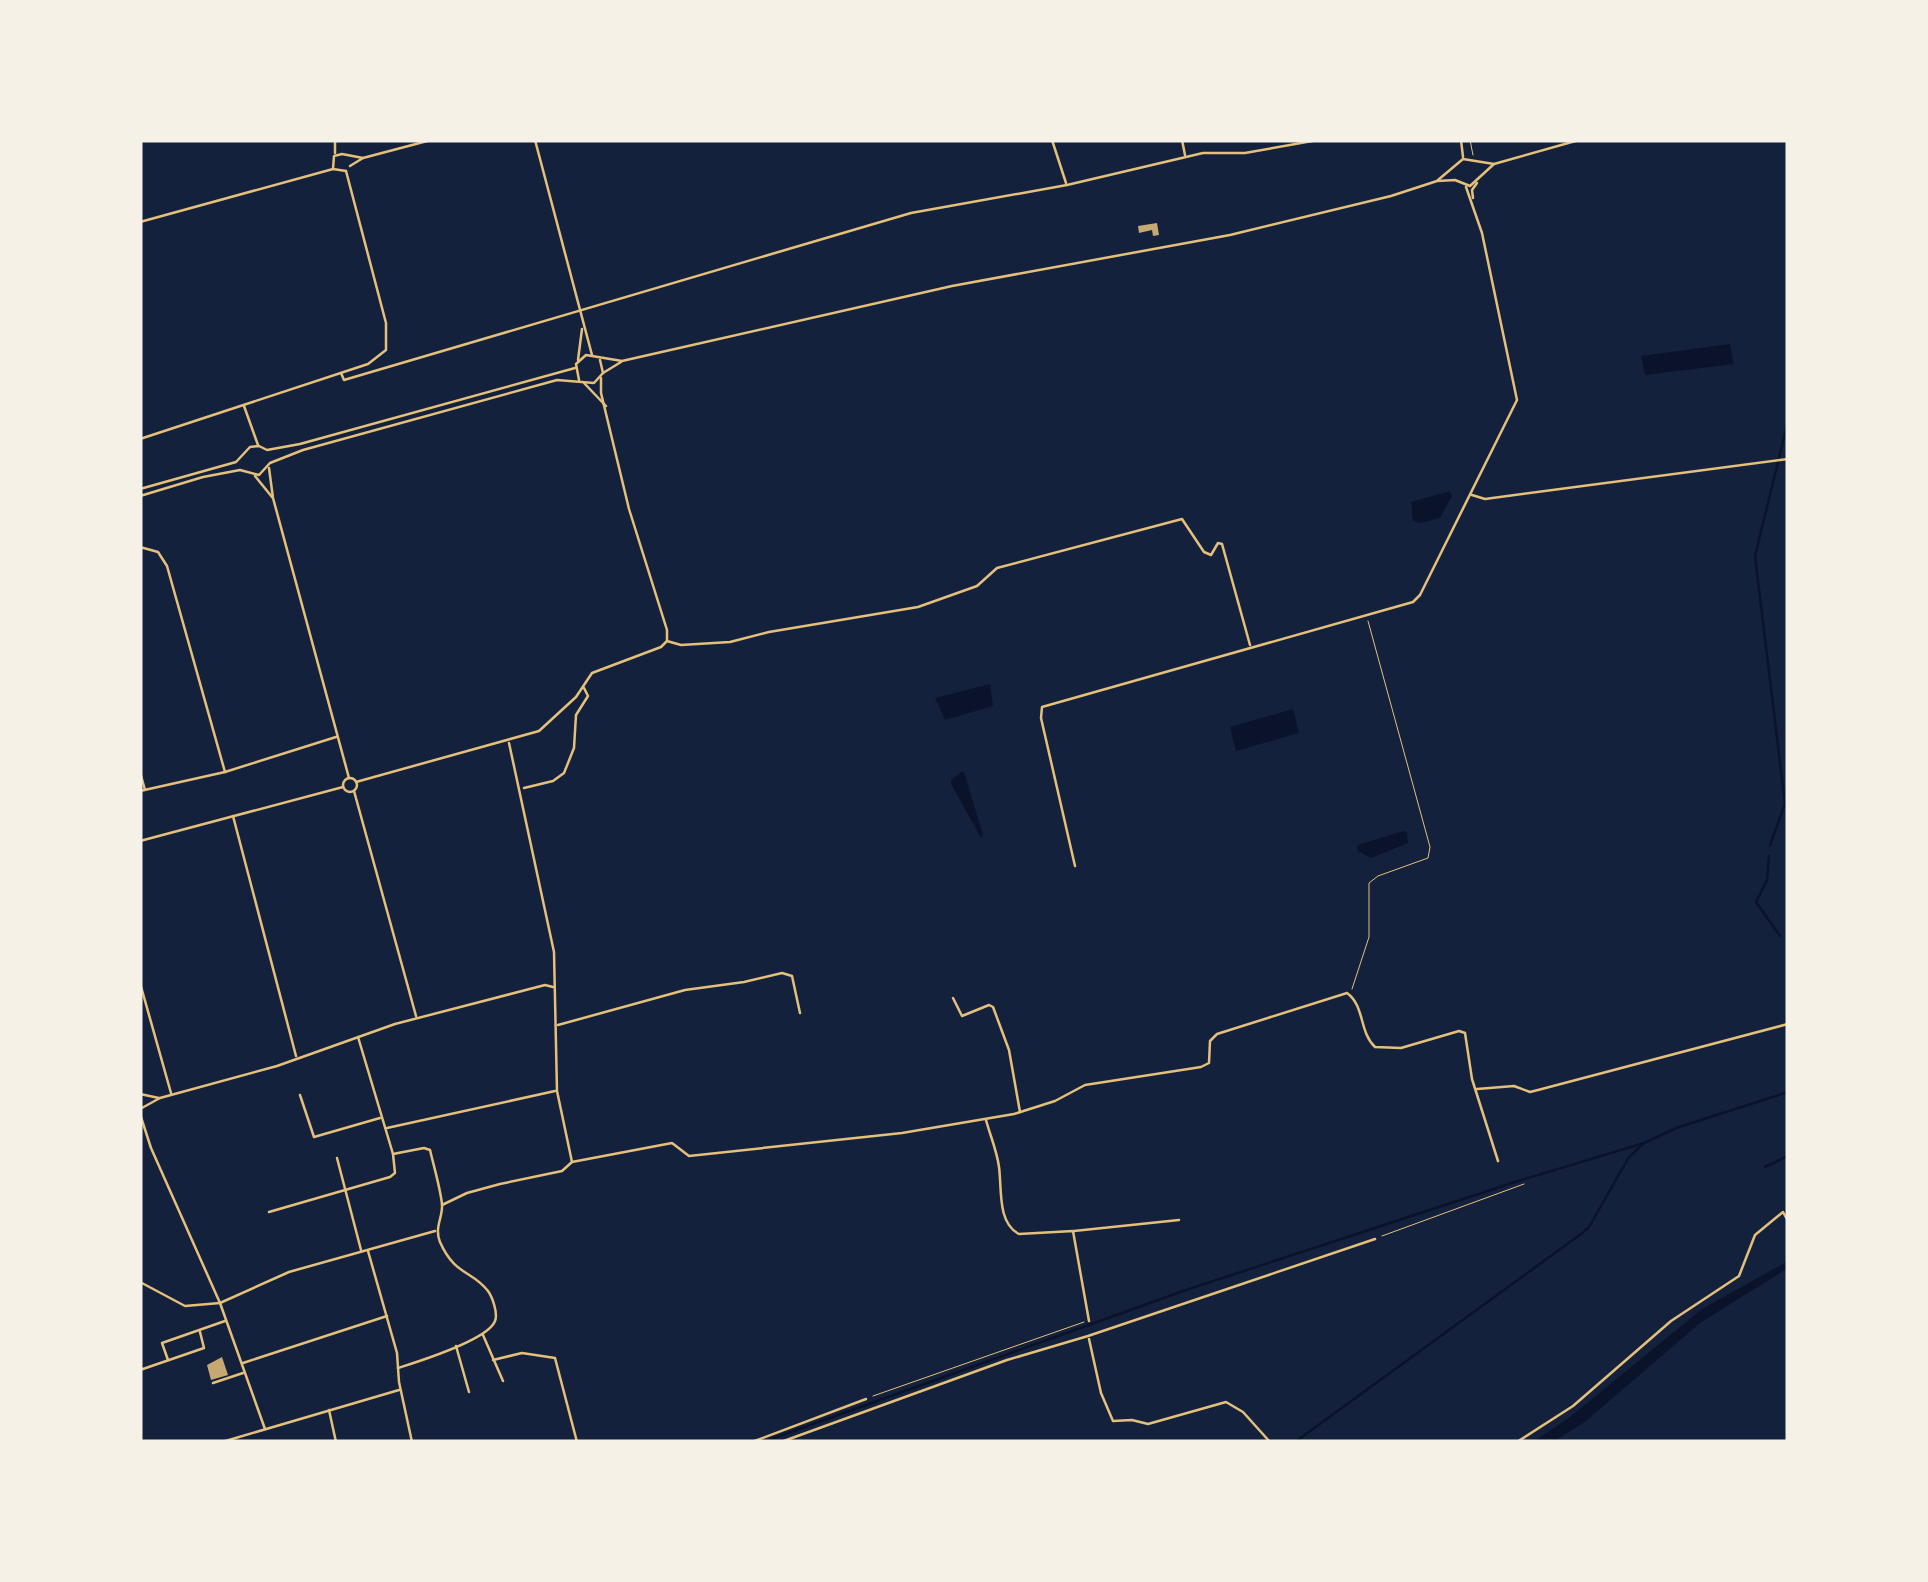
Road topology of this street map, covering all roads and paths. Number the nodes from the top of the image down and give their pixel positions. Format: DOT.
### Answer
graph roads {
  1 [pos="335,140"];
  2 [pos="431,140"];
  3 [pos="533,140"];
  4 [pos="1052,140"];
  5 [pos="1182,140"];
  6 [pos="1263,140"];
  7 [pos="1318,140"];
  8 [pos="1461,140"];
  9 [pos="1470,140"];
  10 [pos="1579,140"];
  11 [pos="1464,149"];
  12 [pos="1265,150"];
  13 [pos="342,154"];
  14 [pos="334,156"];
  15 [pos="1185,156"];
  16 [pos="348,157"];
  17 [pos="363,158"];
  18 [pos="1463,159"];
  19 [pos="1476,160"];
  20 [pos="332,162"];
  21 [pos="1494,164"];
  22 [pos="350,166"];
  23 [pos="1454,168"];
  24 [pos="333,169"];
  25 [pos="318,170"];
  26 [pos="346,171"];
  27 [pos="339,172"];
  28 [pos="1481,173"];
  29 [pos="1455,180"];
  30 [pos="1437,181"];
  31 [pos="1477,182"];
  32 [pos="1067,185"];
  33 [pos="1466,187"];
  34 [pos="348,188"];
  35 [pos="1473,200"];
  36 [pos="140,222"];
  37 [pos="579,311"];
  38 [pos="582,328"];
  39 [pos="592,355"];
  40 [pos="600,359"];
  41 [pos="578,360"];
  42 [pos="622,361"];
  43 [pos="574,368"];
  44 [pos="341,373"];
  45 [pos="602,376"];
  46 [pos="579,380"];
  47 [pos="584,383"];
  48 [pos="243,404"];
  49 [pos="607,407"];
  50 [pos="251,432"];
  51 [pos="140,440"];
  52 [pos="259,446"];
  53 [pos="250,447"];
  54 [pos="266,450"];
  55 [pos="242,458"];
  56 [pos="1788,459"];
  57 [pos="270,466"];
  58 [pos="248,472"];
  59 [pos="254,475"];
  60 [pos="140,490"];
  61 [pos="1471,495"];
  62 [pos="140,496"];
  63 [pos="273,498"];
  64 [pos="140,547"];
  65 [pos="1363,614"];
  66 [pos="667,641"];
  67 [pos="1250,646"];
  68 [pos="582,687"];
  69 [pos="338,736"];
  70 [pos="509,741"];
  71 [pos="140,772"];
  72 [pos="225,772"];
  73 [pos="349,778"];
  74 [pos="356,782"];
  75 [pos="343,787"];
  76 [pos="521,788"];
  77 [pos="142,790"];
  78 [pos="354,790"];
  79 [pos="233,816"];
  80 [pos="140,842"];
  81 [pos="1075,866"];
  82 [pos="140,984"];
  83 [pos="553,987"];
  84 [pos="1350,995"];
  85 [pos="954,998"];
  86 [pos="800,1013"];
  87 [pos="417,1018"];
  88 [pos="1788,1024"];
  89 [pos="556,1026"];
  90 [pos="358,1036"];
  91 [pos="296,1058"];
  92 [pos="1475,1089"];
  93 [pos="556,1091"];
  94 [pos="143,1095"];
  95 [pos="171,1095"];
  96 [pos="300,1096"];
  97 [pos="160,1098"];
  98 [pos="147,1106"];
  99 [pos="140,1112"];
  100 [pos="1020,1113"];
  101 [pos="381,1117"];
  102 [pos="986,1118"];
  103 [pos="143,1122"];
  104 [pos="385,1128"];
  105 [pos="393,1154"];
  106 [pos="337,1158"];
  107 [pos="1498,1161"];
  108 [pos="572,1162"];
  109 [pos="1524,1184"];
  110 [pos="346,1190"];
  111 [pos="442,1205"];
  112 [pos="269,1212"];
  113 [pos="1179,1220"];
  114 [pos="1788,1221"];
  115 [pos="437,1230"];
  116 [pos="1073,1232"];
  117 [pos="1374,1239"];
  118 [pos="367,1250"];
  119 [pos="361,1251"];
  120 [pos="140,1282"];
  121 [pos="220,1303"];
  122 [pos="386,1316"];
  123 [pos="226,1321"];
  124 [pos="1089,1321"];
  125 [pos="200,1330"];
  126 [pos="482,1334"];
  127 [pos="1088,1336"];
  128 [pos="456,1346"];
  129 [pos="168,1360"];
  130 [pos="494,1360"];
  131 [pos="242,1364"];
  132 [pos="398,1368"];
  133 [pos="140,1370"];
  134 [pos="245,1373"];
  135 [pos="502,1380"];
  136 [pos="213,1383"];
  137 [pos="401,1390"];
  138 [pos="469,1392"];
  139 [pos="866,1400"];
  140 [pos="329,1410"];
  141 [pos="265,1428"];
  142 [pos="222,1442"];
  143 [pos="336,1442"];
  144 [pos="412,1442"];
  145 [pos="577,1442"];
  146 [pos="752,1442"];
  147 [pos="781,1442"];
  148 [pos="1270,1442"];
  149 [pos="1517,1442"];
  1 -- 13 [label="street"];
  1 -- 14 [label="street"];
  2 -- 17 [label="street"];
  3 -- 37 [label="street"];
  4 -- 32 [label="street"];
  5 -- 15 [label="street"];
  6 -- 12 [label="street"];
  7 -- 12 [label="street"];
  8 -- 11 [label="street"];
  9 -- 19 [label="path"];
  10 -- 21 [label="street"];
  11 -- 18 [label="street"];
  11 -- 19 [label="street"];
  12 -- 15 [label="street"];
  13 -- 14 [label="street"];
  13 -- 16 [label="street"];
  14 -- 20 [label="street"];
  15 -- 32 [label="street"];
  16 -- 17 [label="street"];
  16 -- 22 [label="street"];
  17 -- 22 [label="street"];
  18 -- 19 [label="street"];
  18 -- 23 [label="street"];
  19 -- 21 [label="street"];
  19 -- 28 [label="street"];
  20 -- 24 [label="street"];
  20 -- 25 [label="street"];
  21 -- 28 [label="street"];
  22 -- 26 [label="street"];
  23 -- 29 [label="street"];
  23 -- 30 [label="street"];
  24 -- 25 [label="street"];
  24 -- 27 [label="street"];
  25 -- 36 [label="street"];
  26 -- 27 [label="street"];
  26 -- 34 [label="street"];
  27 -- 34 [label="street"];
  28 -- 31 [label="street"];
  29 -- 30 [label="street"];
  29 -- 33 [label="street"];
  30 -- 42 [label="street"];
  31 -- 33 [label="street"];
  31 -- 35 [label="street"];
  32 -- 37 [label="street"];
  33 -- 35 [label="street"];
  34 -- 44 [label="street"];
  35 -- 61 [label="street"];
  37 -- 38 [label="street"];
  37 -- 44 [label="street"];
  38 -- 39 [label="street"];
  38 -- 41 [label="street"];
  39 -- 40 [label="street"];
  39 -- 41 [label="street"];
  40 -- 42 [label="street"];
  40 -- 45 [label="street"];
  41 -- 43 [label="street"];
  42 -- 45 [label="street"];
  43 -- 46 [label="street"];
  43 -- 54 [label="street"];
  44 -- 48 [label="street"];
  45 -- 47 [label="street"];
  45 -- 49 [label="street"];
  46 -- 47 [label="street"];
  46 -- 57 [label="street"];
  47 -- 49 [label="street"];
  48 -- 50 [label="street"];
  48 -- 51 [label="street"];
  49 -- 66 [label="street"];
  50 -- 52 [label="street"];
  50 -- 53 [label="street"];
  52 -- 53 [label="street"];
  52 -- 54 [label="street"];
  53 -- 55 [label="street"];
  54 -- 57 [label="street"];
  55 -- 58 [label="street"];
  55 -- 60 [label="street"];
  56 -- 61 [label="street"];
  57 -- 59 [label="street"];
  57 -- 63 [label="street"];
  58 -- 59 [label="street"];
  58 -- 62 [label="street"];
  59 -- 63 [label="street"];
  61 -- 65 [label="street"];
  63 -- 69 [label="street"];
  64 -- 72 [label="street"];
  65 -- 67 [label="street"];
  65 -- 84 [label="path"];
  66 -- 67 [label="street"];
  66 -- 68 [label="street"];
  67 -- 81 [label="street"];
  68 -- 70 [label="street"];
  68 -- 76 [label="street"];
  69 -- 72 [label="street"];
  69 -- 73 [label="street"];
  70 -- 74 [label="street"];
  70 -- 76 [label="street"];
  71 -- 77 [label="street"];
  72 -- 77 [label="street"];
  73 -- 74 [label="street"];
  73 -- 75 [label="street"];
  74 -- 78 [label="street"];
  75 -- 78 [label="street"];
  75 -- 79 [label="street"];
  76 -- 83 [label="street"];
  78 -- 87 [label="street"];
  79 -- 80 [label="street"];
  79 -- 91 [label="street"];
  82 -- 95 [label="street"];
  83 -- 87 [label="street"];
  83 -- 89 [label="street"];
  84 -- 92 [label="street"];
  84 -- 100 [label="street"];
  85 -- 100 [label="street"];
  86 -- 89 [label="street"];
  87 -- 90 [label="street"];
  88 -- 92 [label="street"];
  89 -- 93 [label="street"];
  90 -- 91 [label="street"];
  90 -- 101 [label="street"];
  91 -- 95 [label="street"];
  92 -- 107 [label="street"];
  93 -- 104 [label="street"];
  93 -- 108 [label="street"];
  94 -- 97 [label="street"];
  94 -- 98 [label="street"];
  95 -- 97 [label="street"];
  96 -- 101 [label="street"];
  97 -- 98 [label="street"];
  98 -- 99 [label="street"];
  98 -- 103 [label="street"];
  99 -- 103 [label="street"];
  100 -- 102 [label="street"];
  101 -- 104 [label="street"];
  102 -- 108 [label="street"];
  102 -- 116 [label="street"];
  103 -- 121 [label="street"];
  104 -- 105 [label="street"];
  105 -- 110 [label="street"];
  105 -- 111 [label="street"];
  106 -- 110 [label="street"];
  108 -- 111 [label="street"];
  109 -- 117 [label="path"];
  110 -- 112 [label="street"];
  110 -- 119 [label="street"];
  111 -- 115 [label="street"];
  113 -- 116 [label="street"];
  114 -- 149 [label="street"];
  115 -- 118 [label="street"];
  115 -- 126 [label="street"];
  116 -- 124 [label="street"];
  117 -- 127 [label="street"];
  118 -- 119 [label="street"];
  118 -- 122 [label="street"];
  119 -- 121 [label="street"];
  120 -- 121 [label="street"];
  121 -- 123 [label="street"];
  122 -- 131 [label="street"];
  122 -- 132 [label="street"];
  123 -- 125 [label="street"];
  123 -- 131 [label="street"];
  124 -- 139 [label="path"];
  125 -- 129 [label="street"];
  125 -- 129 [label="street"];
  126 -- 128 [label="street"];
  126 -- 130 [label="street"];
  127 -- 147 [label="street"];
  127 -- 148 [label="street"];
  128 -- 132 [label="street"];
  128 -- 138 [label="street"];
  129 -- 133 [label="street"];
  130 -- 135 [label="street"];
  130 -- 145 [label="street"];
  131 -- 134 [label="street"];
  132 -- 137 [label="street"];
  134 -- 136 [label="street"];
  134 -- 141 [label="street"];
  137 -- 140 [label="street"];
  137 -- 144 [label="street"];
  139 -- 146 [label="street"];
  140 -- 141 [label="street"];
  140 -- 143 [label="street"];
  141 -- 142 [label="street"];
}
